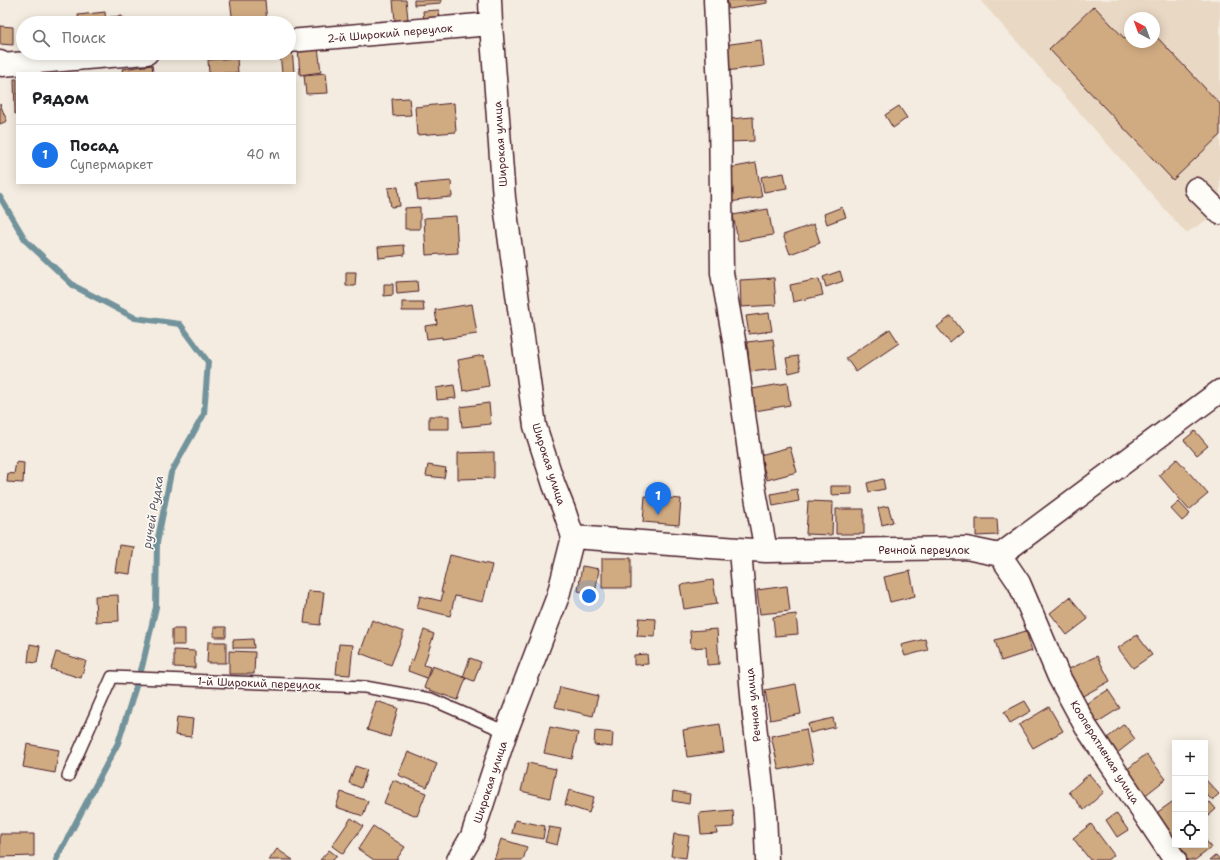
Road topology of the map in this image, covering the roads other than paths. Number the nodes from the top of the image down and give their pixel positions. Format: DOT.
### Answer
graph roads {
  1 [pos="490,0"];
  2 [pos="715,0"];
  3 [pos="491,24"];
  4 [pos="296,40"];
  5 [pos="62,60"];
  6 [pos="0,62"];
  7 [pos="1196,189"];
  8 [pos="1220,213"];
  9 [pos="1220,391"];
  10 [pos="573,537"];
  11 [pos="740,550"];
  12 [pos="766,551"];
  13 [pos="1000,555"];
  14 [pos="506,732"];
  15 [pos="68,776"];
  16 [pos="458,860"];
  17 [pos="767,860"];
  18 [pos="1175,860"];
  1 -- 3 [label="street, Широкая улица"];
  2 -- 12 [label="street"];
  3 -- 4 [label="street, 2-й Широкий переулок"];
  3 -- 10 [label="street, Широкая улица"];
  5 -- 6 [label="street"];
  7 -- 8 [label="street"];
  9 -- 13 [label="street"];
  10 -- 11 [label="street, Речной переулок"];
  10 -- 14 [label="street, Широкая улица"];
  11 -- 12 [label="street, Речной переулок"];
  11 -- 17 [label="street, Речная улица"];
  12 -- 13 [label="street, Речной переулок"];
  13 -- 18 [label="street, Кооперативная улица"];
  14 -- 15 [label="lane, 1-й Широкий переулок"];
  14 -- 16 [label="street, Широкая улица"];
}
